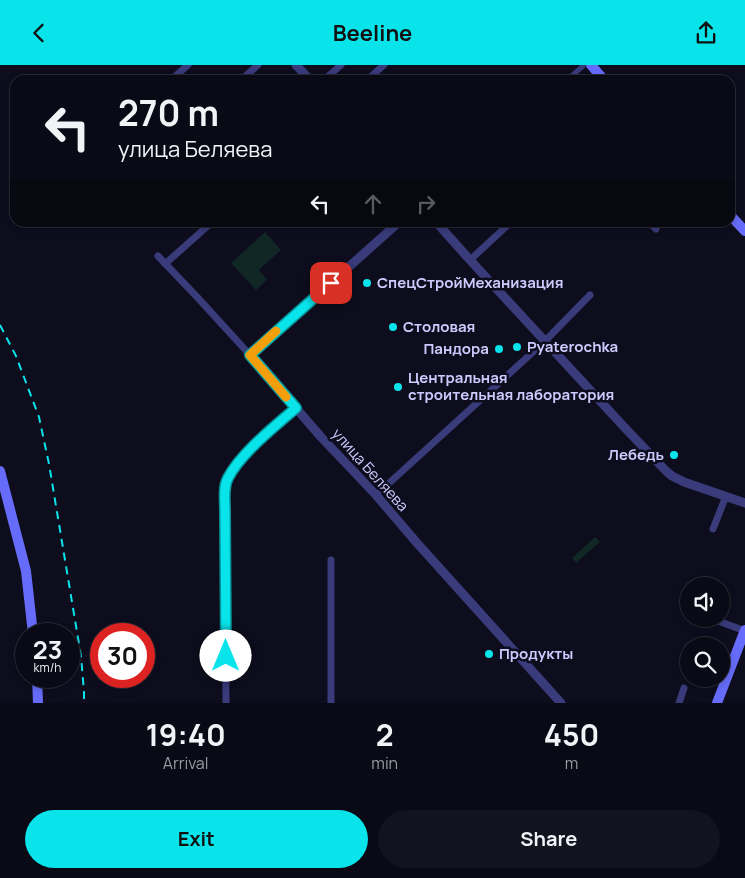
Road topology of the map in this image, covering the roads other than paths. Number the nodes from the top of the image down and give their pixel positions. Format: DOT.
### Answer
graph roads {
  1 [pos="188,65"];
  2 [pos="258,65"];
  3 [pos="296,65"];
  4 [pos="340,65"];
  5 [pos="384,65"];
  6 [pos="587,66"];
  7 [pos="177,75"];
  8 [pos="247,75"];
  9 [pos="305,75"];
  10 [pos="329,75"];
  11 [pos="373,75"];
  12 [pos="574,75"];
  13 [pos="598,75"];
  14 [pos="735,220"];
  15 [pos="206,227"];
  16 [pos="394,227"];
  17 [pos="441,227"];
  18 [pos="506,227"];
  19 [pos="745,231"];
  20 [pos="158,256"];
  21 [pos="470,260"];
  22 [pos="165,264"];
  23 [pos="590,295"];
  24 [pos="545,341"];
  25 [pos="250,355"];
  26 [pos="296,408"];
  27 [pos="0,471"];
  28 [pos="376,495"];
  29 [pos="726,496"];
  30 [pos="745,503"];
  31 [pos="713,529"];
  32 [pos="331,560"];
  33 [pos="32,623"];
  34 [pos="730,625"];
  35 [pos="745,630"];
  36 [pos="684,687"];
  37 [pos="37,688"];
  38 [pos="38,703"];
  39 [pos="226,703"];
  40 [pos="331,703"];
  41 [pos="561,703"];
  42 [pos="679,703"];
  43 [pos="717,703"];
  1 -- 7 [label="street"];
  2 -- 8 [label="street"];
  3 -- 9 [label="street"];
  4 -- 10 [label="street"];
  5 -- 11 [label="street"];
  6 -- 12 [label="street"];
  6 -- 13 [label="main road"];
  14 -- 19 [label="main road"];
  15 -- 22 [label="street"];
  16 -- 25 [label="street"];
  17 -- 21 [label="street"];
  18 -- 21 [label="street"];
  20 -- 22 [label="street, улица Беляева"];
  21 -- 24 [label="street"];
  22 -- 25 [label="street, улица Беляева"];
  23 -- 24 [label="street"];
  24 -- 28 [label="street"];
  24 -- 29 [label="street"];
  25 -- 26 [label="street, улица Беляева"];
  26 -- 28 [label="street, улица Беляева"];
  26 -- 39 [label="street"];
  27 -- 33 [label="main road"];
  28 -- 41 [label="street, улица Беляева"];
  29 -- 30 [label="street"];
  29 -- 31 [label="street"];
  32 -- 40 [label="street"];
  34 -- 35 [label="street"];
  35 -- 43 [label="main road"];
  36 -- 42 [label="street"];
  37 -- 38 [label="main road"];
}
